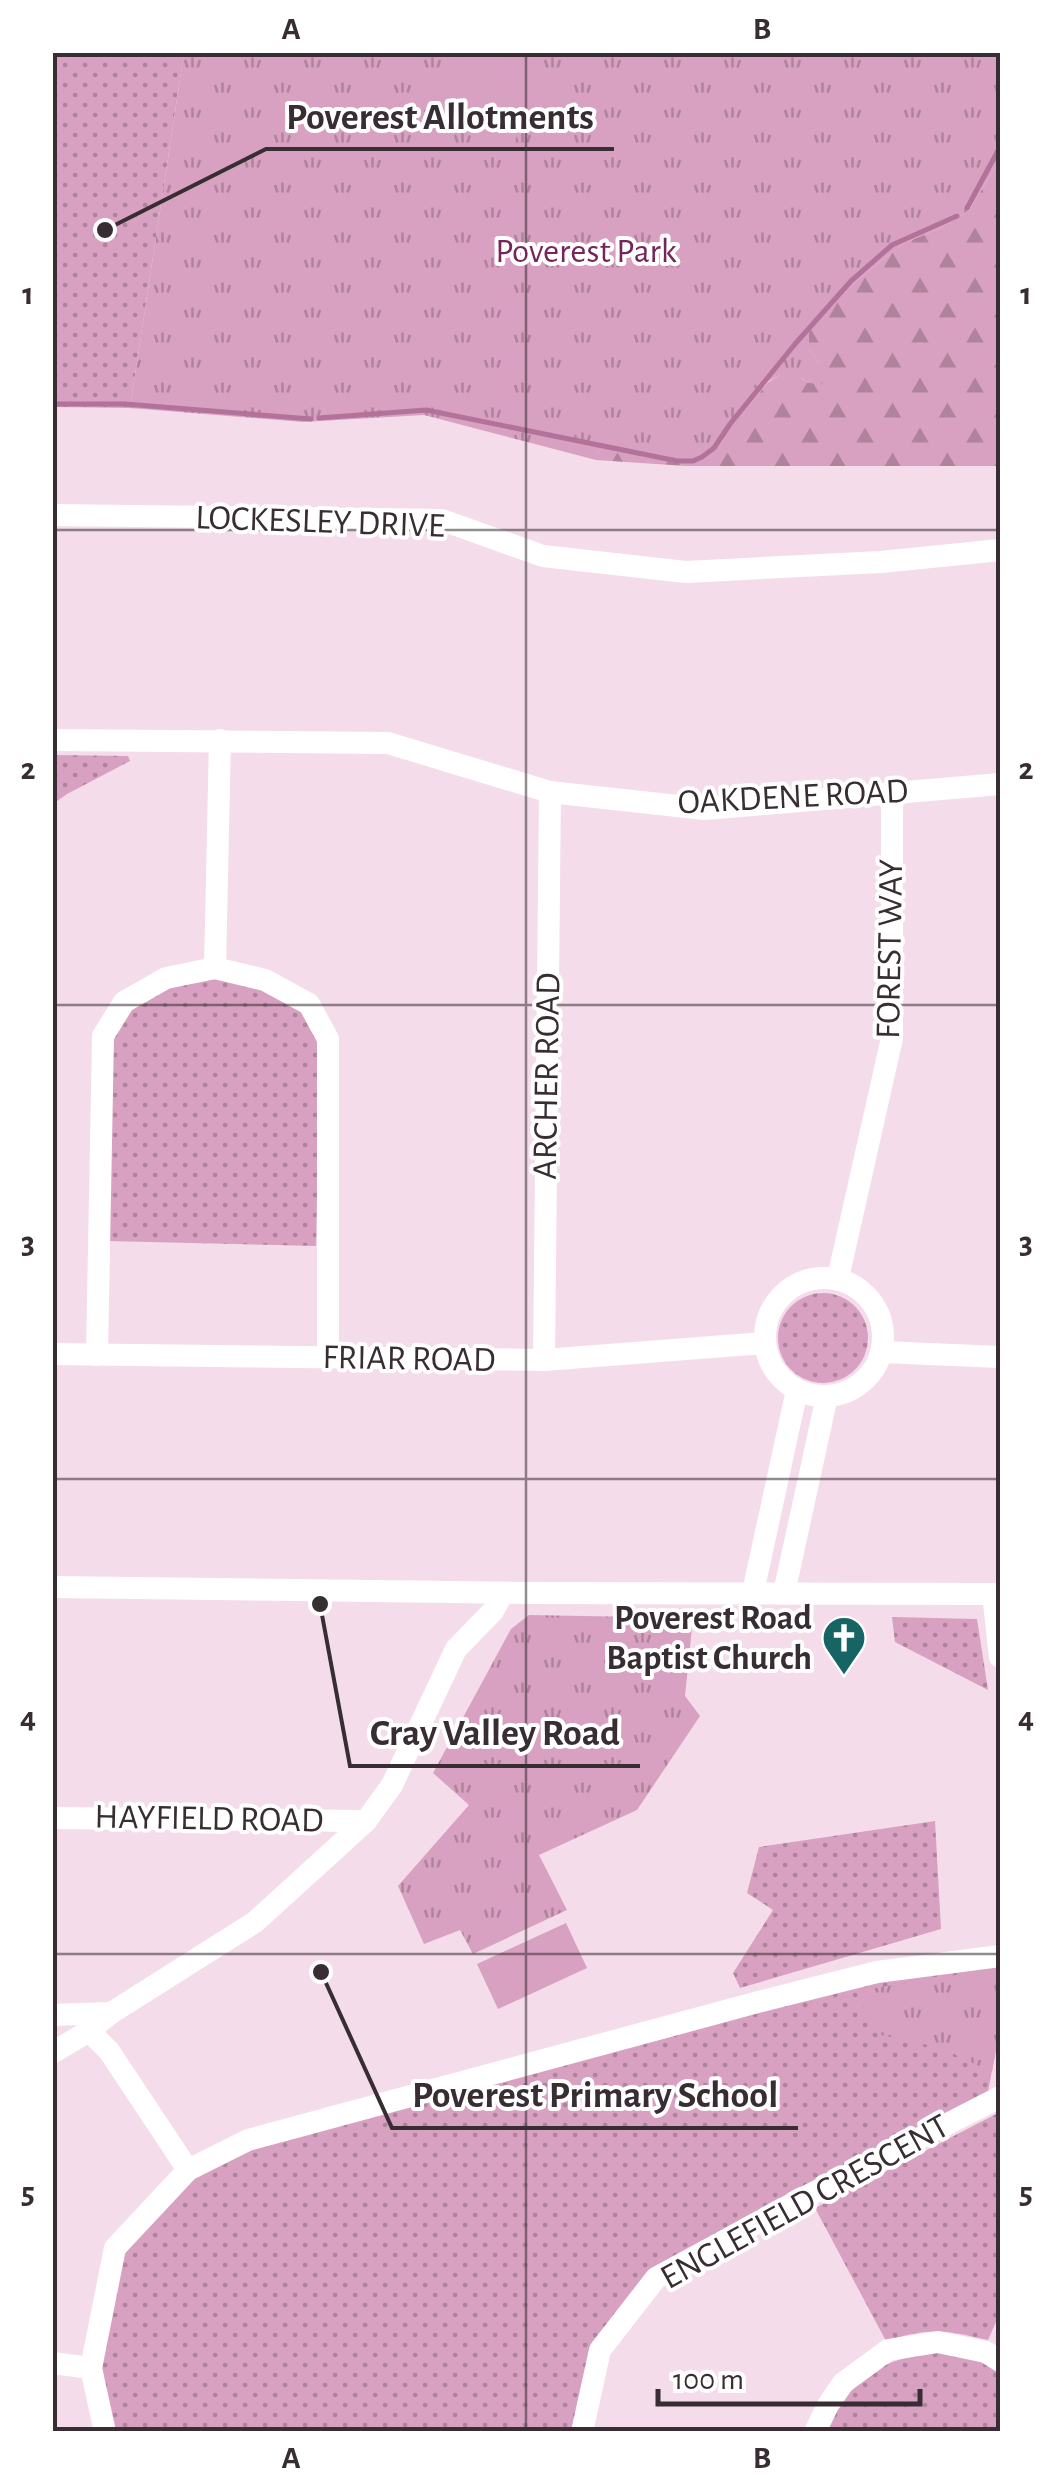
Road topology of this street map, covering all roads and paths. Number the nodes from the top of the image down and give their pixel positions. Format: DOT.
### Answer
graph roads {
  1 [pos="52,516"];
  2 [pos="1000,550"];
  3 [pos="52,740"];
  4 [pos="220,740"];
  5 [pos="1000,784"];
  6 [pos="550,792"];
  7 [pos="892,793"];
  8 [pos="215,968"];
  9 [pos="838,1278"];
  10 [pos="764,1343"];
  11 [pos="882,1352"];
  12 [pos="52,1354"];
  13 [pos="97,1355"];
  14 [pos="328,1358"];
  15 [pos="1000,1358"];
  16 [pos="544,1360"];
  17 [pos="797,1390"];
  18 [pos="827,1396"];
  19 [pos="52,1587"];
  20 [pos="753,1592"];
  21 [pos="504,1593"];
  22 [pos="784,1593"];
  23 [pos="996,1594"];
  24 [pos="1000,1657"];
  25 [pos="52,1818"];
  26 [pos="366,1821"];
  27 [pos="1000,1956"];
  28 [pos="111,2013"];
  29 [pos="52,2015"];
  30 [pos="90,2031"];
  31 [pos="52,2054"];
  32 [pos="1000,2097"];
  33 [pos="188,2170"];
  34 [pos="1000,2361"];
  35 [pos="52,2363"];
  36 [pos="91,2368"];
  37 [pos="105,2432"];
  38 [pos="582,2432"];
  39 [pos="815,2432"];
  1 -- 2 [label="street, LOCKESLEY DRIVE"];
  3 -- 4 [label="street, OAKDENE ROAD"];
  4 -- 6 [label="street, OAKDENE ROAD"];
  4 -- 8 [label="street"];
  5 -- 7 [label="street, OAKDENE ROAD"];
  6 -- 7 [label="street, OAKDENE ROAD"];
  6 -- 16 [label="street, ARCHER ROAD"];
  7 -- 9 [label="street, FOREST WAY"];
  8 -- 13 [label="street"];
  8 -- 14 [label="street"];
  9 -- 10 [label="street"];
  9 -- 11 [label="street"];
  10 -- 16 [label="street, FRIAR ROAD"];
  10 -- 17 [label="street"];
  11 -- 15 [label="street"];
  11 -- 18 [label="street"];
  12 -- 13 [label="street, FRIAR ROAD"];
  13 -- 14 [label="street, FRIAR ROAD"];
  14 -- 16 [label="street, FRIAR ROAD"];
  17 -- 18 [label="street"];
  17 -- 20 [label="street"];
  18 -- 22 [label="street"];
  19 -- 21 [label="street"];
  20 -- 21 [label="street"];
  20 -- 22 [label="street"];
  21 -- 26 [label="street"];
  22 -- 23 [label="street"];
  23 -- 24 [label="street"];
  25 -- 26 [label="street, HAYFIELD ROAD"];
  26 -- 28 [label="street"];
  27 -- 33 [label="street"];
  28 -- 29 [label="street"];
  28 -- 30 [label="street"];
  30 -- 31 [label="street"];
  30 -- 33 [label="street"];
  32 -- 38 [label="street, ENGLEFIELD CRESCENT"];
  33 -- 36 [label="street"];
  34 -- 39 [label="street"];
  35 -- 36 [label="street"];
  36 -- 37 [label="street"];
}
